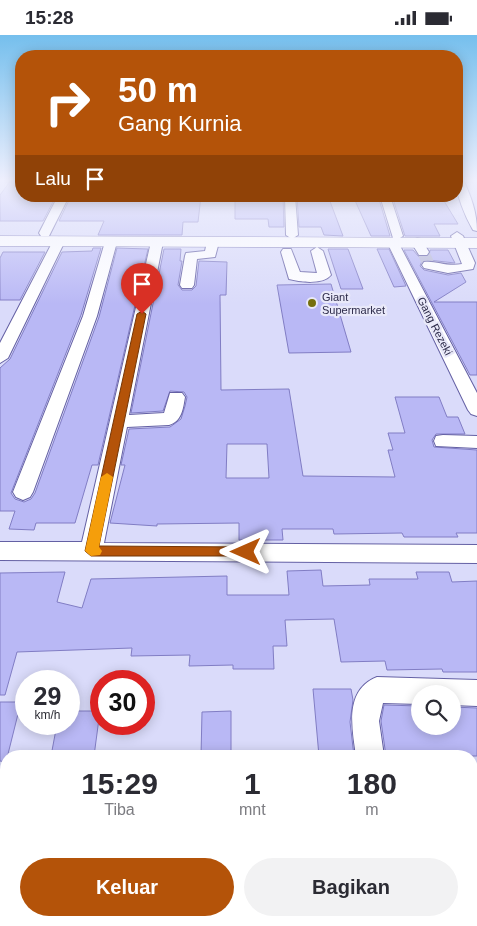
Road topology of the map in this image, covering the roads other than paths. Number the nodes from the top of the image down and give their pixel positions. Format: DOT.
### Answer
graph roads {
  1 [pos="57,221"];
  2 [pos="291,221"];
  3 [pos="391,221"];
  4 [pos="469,221"];
  5 [pos="0,233"];
  6 [pos="292,235"];
  7 [pos="52,237"];
  8 [pos="214,238"];
  9 [pos="395,239"];
  10 [pos="471,239"];
  11 [pos="0,241"];
  12 [pos="273,241"];
  13 [pos="111,242"];
  14 [pos="157,242"];
  15 [pos="305,256"];
  16 [pos="429,265"];
  17 [pos="187,285"];
  18 [pos="0,358"];
  19 [pos="176,397"];
  20 [pos="477,410"];
  21 [pos="119,421"];
  22 [pos="443,441"];
  23 [pos="477,442"];
  24 [pos="23,491"];
  25 [pos="0,551"];
  26 [pos="91,551"];
  27 [pos="477,555"];
  28 [pos="477,693"];
  29 [pos="369,750"];
  1 -- 7 [label="street"];
  2 -- 6 [label="street"];
  3 -- 9 [label="street, Gang Rezeki"];
  4 -- 10 [label="street"];
  5 -- 7 [label="highway"];
  6 -- 8 [label="highway"];
  6 -- 9 [label="highway"];
  7 -- 8 [label="highway"];
  7 -- 11 [label="highway"];
  7 -- 13 [label="highway"];
  7 -- 18 [label="street"];
  8 -- 12 [label="highway"];
  8 -- 14 [label="highway"];
  8 -- 17 [label="street"];
  9 -- 10 [label="highway"];
  9 -- 10 [label="highway"];
  9 -- 15 [label="highway"];
  9 -- 20 [label="street, Gang Rezeki"];
  10 -- 16 [label="street"];
  12 -- 15 [label="highway"];
  12 -- 15 [label="street"];
  13 -- 14 [label="highway"];
  13 -- 24 [label="street"];
  14 -- 21 [label="street"];
  19 -- 21 [label="street"];
  21 -- 26 [label="street"];
  22 -- 23 [label="street"];
  25 -- 26 [label="street"];
  26 -- 27 [label="street"];
  28 -- 29 [label="street"];
}
